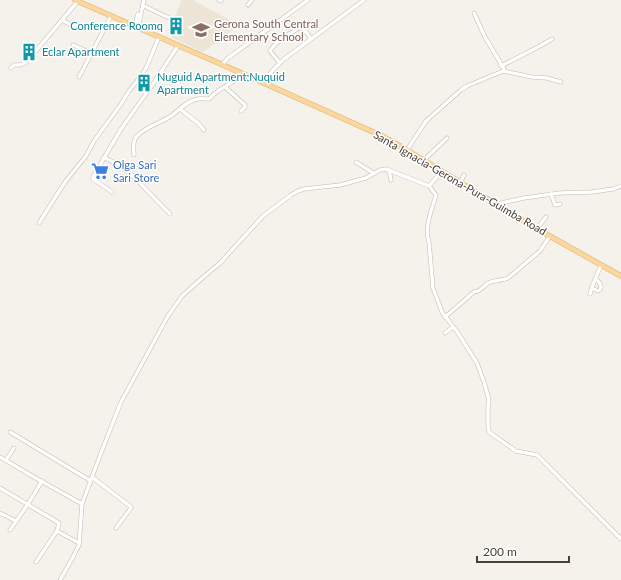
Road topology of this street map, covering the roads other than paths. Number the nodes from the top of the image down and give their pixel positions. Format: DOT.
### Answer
graph roads {
  1 [pos="77,0"];
  2 [pos="142,0"];
  3 [pos="252,0"];
  4 [pos="308,0"];
  5 [pos="364,0"];
  6 [pos="248,5"];
  7 [pos="142,6"];
  8 [pos="474,13"];
  9 [pos="111,16"];
  10 [pos="171,19"];
  11 [pos="62,20"];
  12 [pos="76,26"];
  13 [pos="136,27"];
  14 [pos="159,37"];
  15 [pos="552,38"];
  16 [pos="311,39"];
  17 [pos="73,45"];
  18 [pos="178,46"];
  19 [pos="91,53"];
  20 [pos="280,63"];
  21 [pos="222,65"];
  22 [pos="501,66"];
  23 [pos="11,68"];
  24 [pos="503,71"];
  25 [pos="243,74"];
  26 [pos="78,77"];
  27 [pos="561,82"];
  28 [pos="264,83"];
  29 [pos="225,87"];
  30 [pos="180,109"];
  31 [pos="241,111"];
  32 [pos="204,130"];
  33 [pos="447,138"];
  34 [pos="406,150"];
  35 [pos="134,155"];
  36 [pos="104,157"];
  37 [pos="424,160"];
  38 [pos="356,162"];
  39 [pos="389,170"];
  40 [pos="441,172"];
  41 [pos="373,173"];
  42 [pos="464,176"];
  43 [pos="391,180"];
  44 [pos="460,183"];
  45 [pos="429,186"];
  46 [pos="621,186"];
  47 [pos="112,192"];
  48 [pos="551,194"];
  49 [pos="497,204"];
  50 [pos="560,204"];
  51 [pos="170,214"];
  52 [pos="546,216"];
  53 [pos="39,223"];
  54 [pos="537,229"];
  55 [pos="550,236"];
  56 [pos="602,265"];
  57 [pos="621,276"];
  58 [pos="595,279"];
  59 [pos="592,288"];
  60 [pos="590,294"];
  61 [pos="446,317"];
  62 [pos="453,327"];
  63 [pos="445,333"];
  64 [pos="10,432"];
  65 [pos="14,448"];
  66 [pos="0,456"];
  67 [pos="6,460"];
  68 [pos="92,477"];
  69 [pos="42,481"];
  70 [pos="91,481"];
  71 [pos="0,488"];
  72 [pos="28,504"];
  73 [pos="82,504"];
  74 [pos="0,513"];
  75 [pos="16,521"];
  76 [pos="116,528"];
  77 [pos="10,530"];
  78 [pos="57,531"];
  79 [pos="621,539"];
  80 [pos="79,543"];
  81 [pos="36,562"];
  82 [pos="60,580"];
  1 -- 9 [label="main road, Santa Ignacia-Gerona-Pura-Guimba Road"];
  1 -- 11 [label="street"];
  2 -- 7 [label="street"];
  2 -- 13 [label="street"];
  3 -- 6 [label="street"];
  4 -- 21 [label="street"];
  5 -- 16 [label="street"];
  7 -- 10 [label="street"];
  7 -- 13 [label="street"];
  8 -- 22 [label="street"];
  9 -- 13 [label="main road, Santa Ignacia-Gerona-Pura-Guimba Road"];
  9 -- 19 [label="street"];
  11 -- 12 [label="street"];
  11 -- 23 [label="street"];
  13 -- 14 [label="main road, Santa Ignacia-Gerona-Pura-Guimba Road"];
  14 -- 18 [label="main road, Santa Ignacia-Gerona-Pura-Guimba Road"];
  14 -- 53 [label="street"];
  15 -- 22 [label="street"];
  16 -- 20 [label="street"];
  16 -- 20 [label="street"];
  17 -- 19 [label="street"];
  18 -- 21 [label="main road, Santa Ignacia-Gerona-Pura-Guimba Road"];
  18 -- 36 [label="street"];
  19 -- 26 [label="street"];
  20 -- 28 [label="street"];
  21 -- 25 [label="main road, Santa Ignacia-Gerona-Pura-Guimba Road"];
  22 -- 24 [label="street"];
  24 -- 27 [label="street"];
  24 -- 34 [label="street"];
  25 -- 28 [label="main road, Santa Ignacia-Gerona-Pura-Guimba Road"];
  25 -- 29 [label="street"];
  28 -- 34 [label="main road, Santa Ignacia-Gerona-Pura-Guimba Road"];
  29 -- 30 [label="street"];
  29 -- 31 [label="street"];
  30 -- 32 [label="street"];
  30 -- 35 [label="street"];
  33 -- 37 [label="street"];
  34 -- 37 [label="main road, Santa Ignacia-Gerona-Pura-Guimba Road"];
  36 -- 47 [label="street"];
  36 -- 51 [label="street"];
  37 -- 40 [label="main road, Santa Ignacia-Gerona-Pura-Guimba Road"];
  38 -- 41 [label="street"];
  39 -- 41 [label="street"];
  39 -- 43 [label="street"];
  39 -- 45 [label="street"];
  40 -- 44 [label="main road, Santa Ignacia-Gerona-Pura-Guimba Road"];
  40 -- 45 [label="street"];
  41 -- 68 [label="street"];
  42 -- 44 [label="street"];
  44 -- 49 [label="main road, Santa Ignacia-Gerona-Pura-Guimba Road"];
  45 -- 61 [label="street"];
  46 -- 48 [label="street"];
  48 -- 49 [label="street"];
  48 -- 50 [label="street"];
  49 -- 54 [label="main road, Santa Ignacia-Gerona-Pura-Guimba Road"];
  52 -- 54 [label="street"];
  54 -- 55 [label="main road, Santa Ignacia-Gerona-Pura-Guimba Road"];
  55 -- 56 [label="main road, Santa Ignacia-Gerona-Pura-Guimba Road"];
  55 -- 61 [label="street"];
  56 -- 57 [label="main road, Santa Ignacia-Gerona-Pura-Guimba Road"];
  56 -- 58 [label="street"];
  58 -- 59 [label="street"];
  58 -- 59 [label="street"];
  59 -- 60 [label="street"];
  61 -- 62 [label="street"];
  62 -- 63 [label="street"];
  62 -- 79 [label="street"];
  64 -- 70 [label="street"];
  65 -- 67 [label="street"];
  66 -- 67 [label="street"];
  67 -- 69 [label="street"];
  68 -- 70 [label="street"];
  68 -- 76 [label="street"];
  69 -- 72 [label="street"];
  69 -- 73 [label="street"];
  70 -- 73 [label="street"];
  71 -- 72 [label="street"];
  72 -- 75 [label="street"];
  72 -- 78 [label="street"];
  73 -- 80 [label="street"];
  74 -- 75 [label="street"];
  75 -- 77 [label="street"];
  78 -- 80 [label="street"];
  78 -- 81 [label="street"];
  80 -- 82 [label="street"];
}
